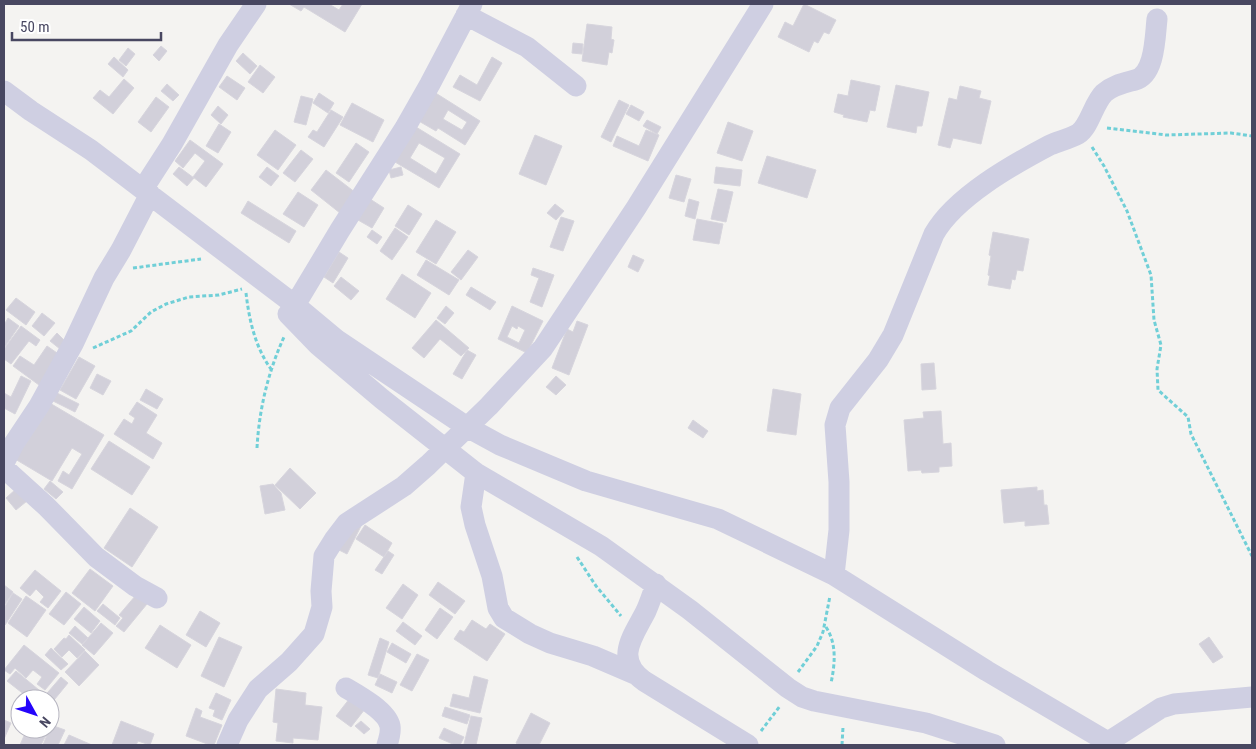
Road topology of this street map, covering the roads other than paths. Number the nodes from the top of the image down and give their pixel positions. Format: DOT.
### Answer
graph roads {
  1 [pos="256,4"];
  2 [pos="763,4"];
  3 [pos="469,9"];
  4 [pos="1157,20"];
  5 [pos="576,86"];
  6 [pos="4,90"];
  7 [pos="146,192"];
  8 [pos="294,312"];
  9 [pos="467,427"];
  10 [pos="446,449"];
  11 [pos="4,462"];
  12 [pos="4,468"];
  13 [pos="476,473"];
  14 [pos="834,575"];
  15 [pos="656,584"];
  16 [pos="157,598"];
  17 [pos="635,674"];
  18 [pos="346,688"];
  19 [pos="1252,697"];
  20 [pos="751,742"];
  21 [pos="1110,744"];
  22 [pos="227,745"];
  23 [pos="387,745"];
  24 [pos="995,745"];
  1 -- 7 [label="street"];
  2 -- 9 [label="street"];
  3 -- 5 [label="street"];
  3 -- 8 [label="street"];
  4 -- 14 [label="street"];
  6 -- 7 [label="street"];
  7 -- 8 [label="street"];
  7 -- 11 [label="street"];
  8 -- 9 [label="street"];
  8 -- 10 [label="street"];
  9 -- 10 [label="street"];
  9 -- 14 [label="street"];
  10 -- 13 [label="street"];
  10 -- 22 [label="street"];
  12 -- 16 [label="street"];
  13 -- 15 [label="street"];
  13 -- 17 [label="street"];
  14 -- 21 [label="street"];
  15 -- 17 [label="street"];
  15 -- 24 [label="street"];
  17 -- 20 [label="street"];
  18 -- 23 [label="street"];
  19 -- 21 [label="street"];
}
